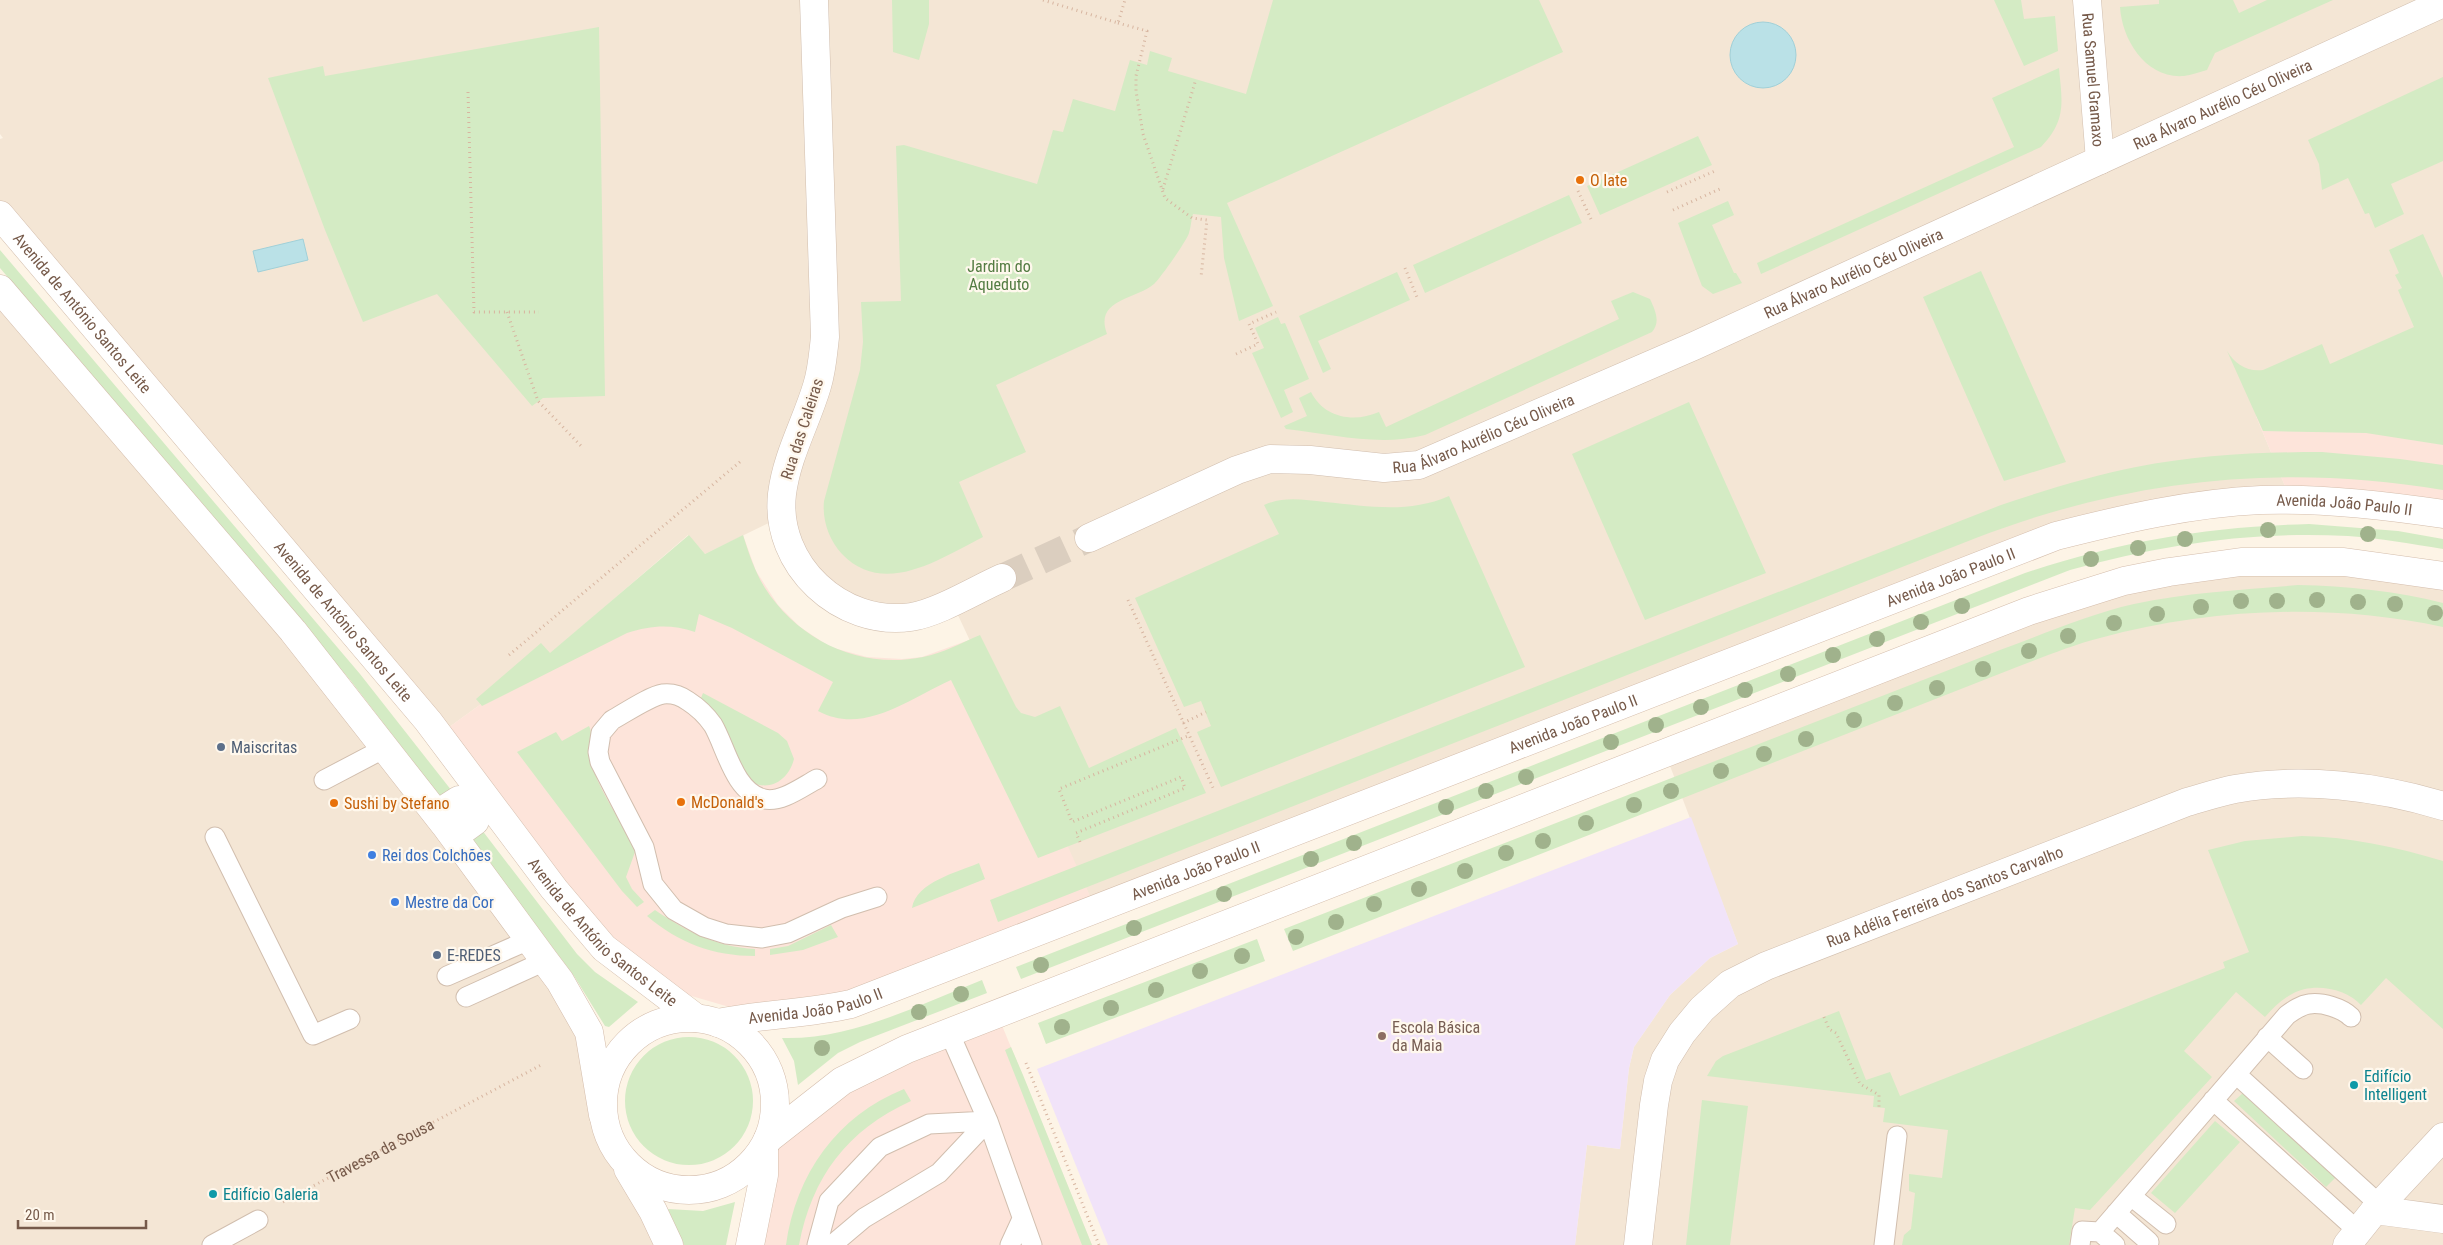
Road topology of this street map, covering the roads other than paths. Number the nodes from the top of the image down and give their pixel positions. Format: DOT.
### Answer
graph roads {
  1 [pos="814,0"];
  2 [pos="2087,0"];
  3 [pos="2443,3"];
  4 [pos="2100,160"];
  5 [pos="0,216"];
  6 [pos="0,288"];
  7 [pos="2443,514"];
  8 [pos="1089,538"];
  9 [pos="2443,576"];
  10 [pos="1002,578"];
  11 [pos="384,748"];
  12 [pos="817,779"];
  13 [pos="324,780"];
  14 [pos="2443,806"];
  15 [pos="215,837"];
  16 [pos="877,898"];
  17 [pos="537,950"];
  18 [pos="447,976"];
  19 [pos="466,997"];
  20 [pos="2350,1018"];
  21 [pos="350,1019"];
  22 [pos="707,1021"];
  23 [pos="949,1032"];
  24 [pos="2267,1038"];
  25 [pos="2303,1069"];
  26 [pos="2236,1074"];
  27 [pos="2213,1100"];
  28 [pos="603,1115"];
  29 [pos="988,1121"];
  30 [pos="1897,1136"];
  31 [pos="2443,1137"];
  32 [pos="766,1143"];
  33 [pos="622,1160"];
  34 [pos="2131,1196"];
  35 [pos="2378,1208"];
  36 [pos="2116,1213"];
  37 [pos="1022,1219"];
  38 [pos="2443,1219"];
  39 [pos="258,1220"];
  40 [pos="2166,1224"];
  41 [pos="2100,1232"];
  42 [pos="2353,1238"];
  43 [pos="2150,1242"];
  44 [pos="212,1245"];
  45 [pos="669,1245"];
  46 [pos="750,1245"];
  47 [pos="818,1245"];
  48 [pos="832,1245"];
  49 [pos="1010,1245"];
  50 [pos="1032,1245"];
  51 [pos="1638,1245"];
  52 [pos="1884,1245"];
  53 [pos="2080,1245"];
  54 [pos="2115,1245"];
  1 -- 10 [label="main road, Rua das Caleiras"];
  2 -- 4 [label="main road, Rua Samuel Gramaxo"];
  3 -- 4 [label="main road, Rua Álvaro Aurélio Céu Oliveira"];
  4 -- 8 [label="main road, Rua Álvaro Aurélio Céu Oliveira"];
  5 -- 22 [label="main road, Avenida de António Santos Leite"];
  6 -- 11 [label="main road"];
  7 -- 22 [label="main road, Avenida João Paulo II"];
  9 -- 23 [label="main road"];
  11 -- 13 [label="lane"];
  11 -- 17 [label="main road"];
  12 -- 16 [label="lane"];
  14 -- 51 [label="main road, Rua Adélia Ferreira dos Santos Carvalho"];
  15 -- 21 [label="lane"];
  17 -- 18 [label="lane"];
  17 -- 19 [label="lane"];
  17 -- 28 [label="main road"];
  20 -- 24 [label="lane"];
  22 -- 28 [label="main road"];
  22 -- 32 [label="main road"];
  23 -- 29 [label="lane"];
  23 -- 32 [label="main road"];
  24 -- 25 [label="lane"];
  24 -- 26 [label="lane"];
  26 -- 27 [label="lane"];
  26 -- 35 [label="lane"];
  27 -- 34 [label="lane"];
  27 -- 42 [label="lane"];
  28 -- 33 [label="main road"];
  29 -- 37 [label="lane"];
  29 -- 47 [label="lane"];
  29 -- 48 [label="lane"];
  30 -- 52 [label="lane"];
  31 -- 35 [label="main road"];
  32 -- 33 [label="main road"];
  32 -- 46 [label="main road"];
  33 -- 45 [label="main road"];
  34 -- 36 [label="lane"];
  34 -- 40 [label="lane"];
  35 -- 38 [label="main road"];
  35 -- 42 [label="main road"];
  36 -- 41 [label="lane"];
  36 -- 43 [label="lane"];
  37 -- 49 [label="lane"];
  37 -- 50 [label="lane"];
  39 -- 44 [label="lane"];
  41 -- 53 [label="lane"];
  41 -- 54 [label="lane"];
}
